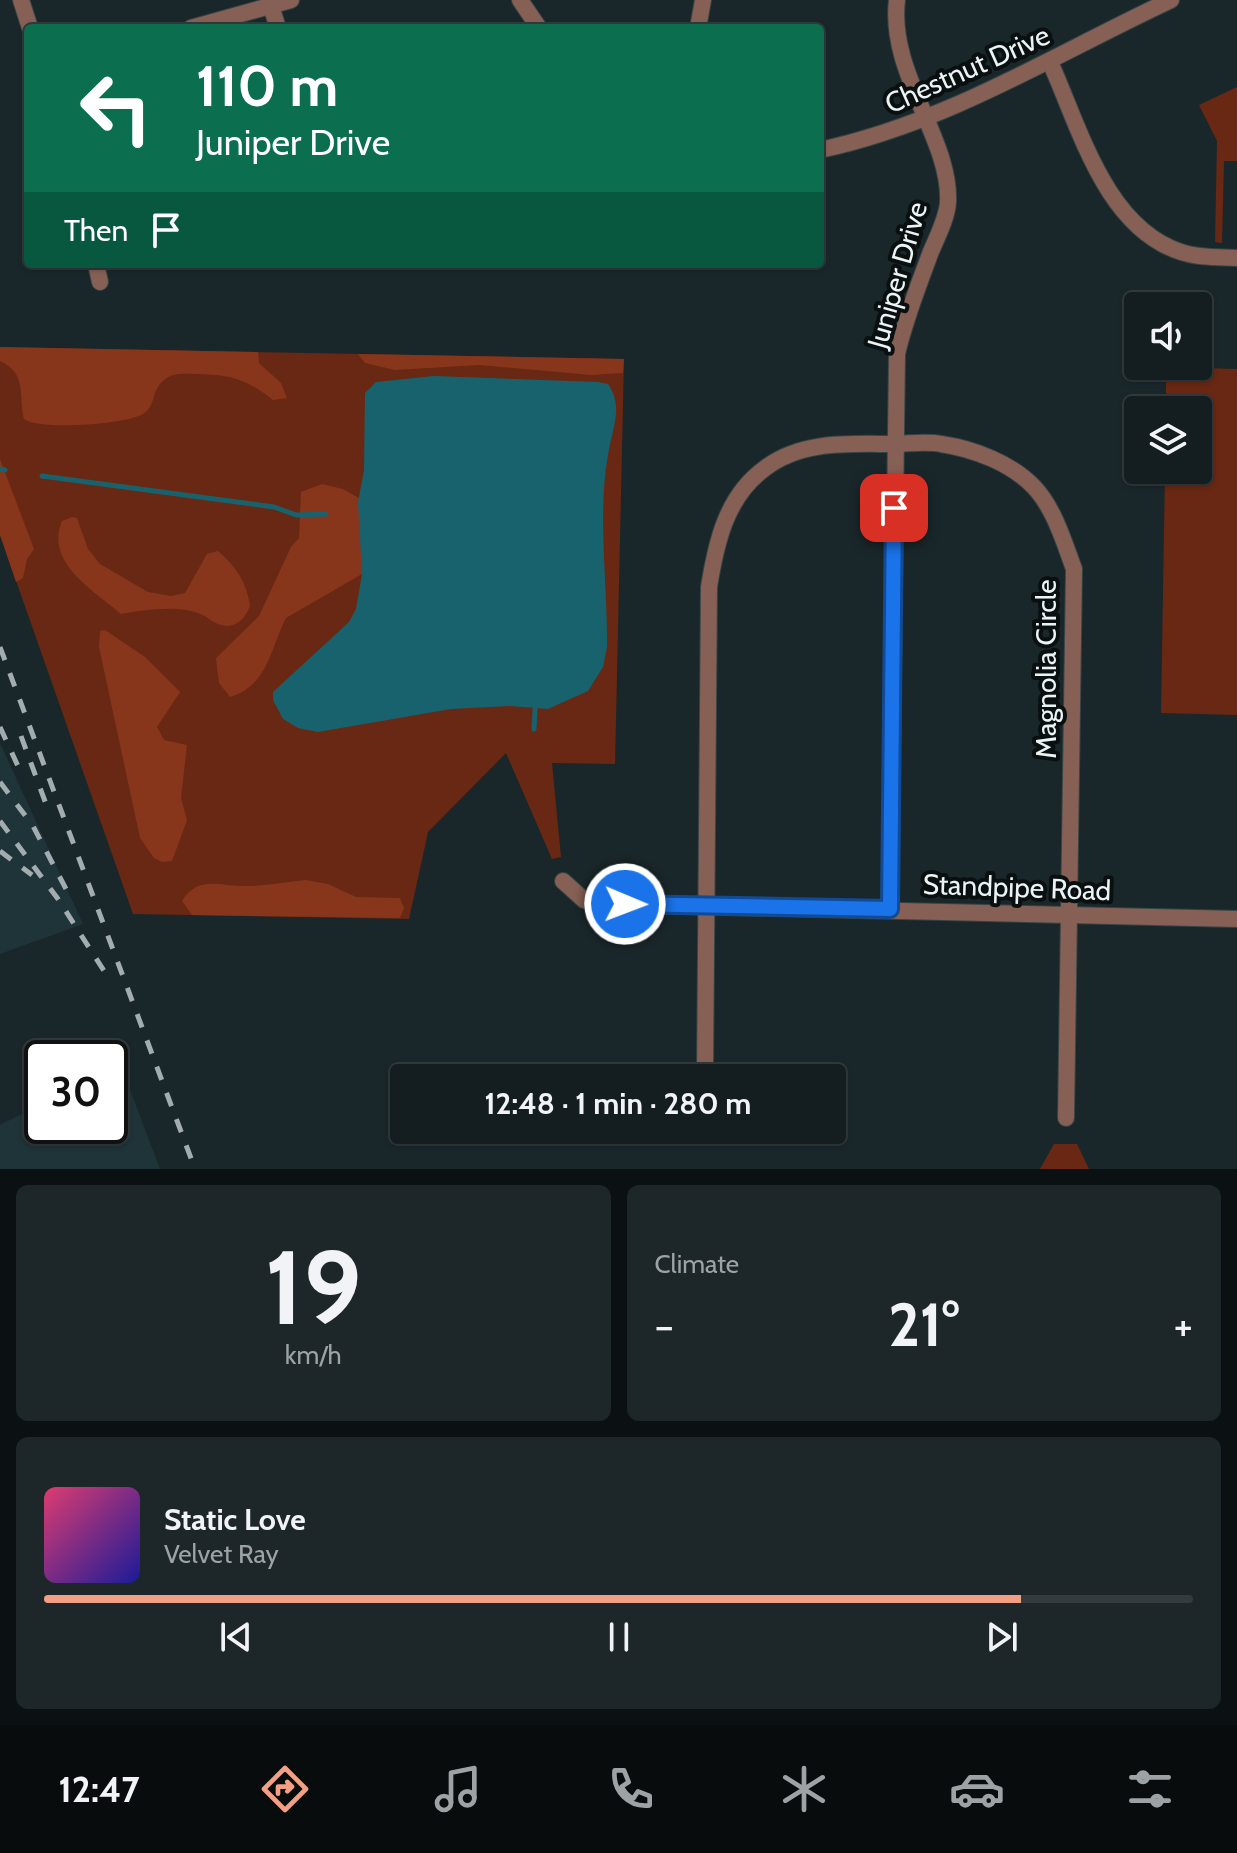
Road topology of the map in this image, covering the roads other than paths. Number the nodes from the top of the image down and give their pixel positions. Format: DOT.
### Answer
graph roads {
  1 [pos="21,0"];
  2 [pos="291,0"];
  3 [pos="520,0"];
  4 [pos="703,0"];
  5 [pos="897,0"];
  6 [pos="1171,0"];
  7 [pos="270,3"];
  8 [pos="29,24"];
  9 [pos="204,24"];
  10 [pos="277,24"];
  11 [pos="536,24"];
  12 [pos="699,24"];
  13 [pos="1050,62"];
  14 [pos="924,120"];
  15 [pos="824,149"];
  16 [pos="1237,258"];
  17 [pos="97,268"];
  18 [pos="100,282"];
  19 [pos="895,444"];
  20 [pos="563,881"];
  21 [pos="707,905"];
  22 [pos="890,909"];
  23 [pos="1070,916"];
  24 [pos="1237,919"];
  25 [pos="705,1064"];
  26 [pos="1066,1118"];
  1 -- 8 [label="street"];
  2 -- 7 [label="street"];
  3 -- 11 [label="street"];
  4 -- 12 [label="street"];
  5 -- 14 [label="street, Juniper Drive"];
  6 -- 13 [label="street, Chestnut Drive"];
  7 -- 9 [label="street"];
  7 -- 10 [label="street"];
  13 -- 14 [label="street, Chestnut Drive"];
  13 -- 16 [label="street"];
  14 -- 15 [label="street, Chestnut Drive"];
  14 -- 19 [label="street, Juniper Drive"];
  17 -- 18 [label="street"];
  19 -- 21 [label="street, Magnolia Circle"];
  19 -- 22 [label="street, Juniper Drive"];
  19 -- 23 [label="street, Magnolia Circle"];
  20 -- 21 [label="street, Standpipe Road"];
  21 -- 22 [label="street, Standpipe Road"];
  21 -- 25 [label="street, Magnolia Circle"];
  22 -- 23 [label="street, Standpipe Road"];
  23 -- 24 [label="street, Standpipe Road"];
  23 -- 26 [label="street, Magnolia Circle"];
}
